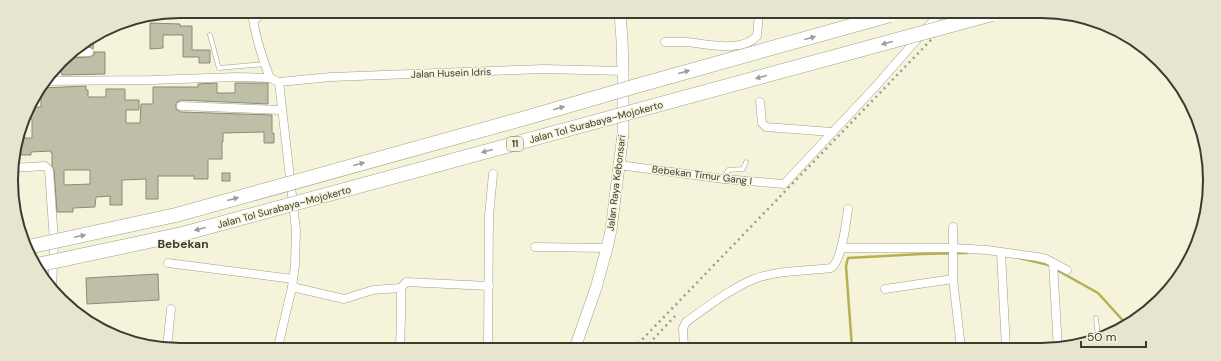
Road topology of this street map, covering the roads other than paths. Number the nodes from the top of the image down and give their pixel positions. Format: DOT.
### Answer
graph roads {
  1 [pos="253,18"];
  2 [pos="260,18"];
  3 [pos="620,18"];
  4 [pos="759,18"];
  5 [pos="879,18"];
  6 [pos="936,18"];
  7 [pos="977,18"];
  8 [pos="253,22"];
  9 [pos="210,35"];
  10 [pos="665,42"];
  11 [pos="81,52"];
  12 [pos="89,52"];
  13 [pos="265,64"];
  14 [pos="623,71"];
  15 [pos="270,78"];
  16 [pos="53,81"];
  17 [pos="279,82"];
  18 [pos="760,102"];
  19 [pos="181,106"];
  20 [pos="282,110"];
  21 [pos="832,132"];
  22 [pos="746,162"];
  23 [pos="619,165"];
  24 [pos="18,168"];
  25 [pos="493,174"];
  26 [pos="724,179"];
  27 [pos="848,209"];
  28 [pos="953,227"];
  29 [pos="32,246"];
  30 [pos="535,247"];
  31 [pos="607,248"];
  32 [pos="841,248"];
  33 [pos="953,252"];
  34 [pos="1001,254"];
  35 [pos="168,263"];
  36 [pos="41,264"];
  37 [pos="1053,266"];
  38 [pos="1066,270"];
  39 [pos="953,279"];
  40 [pos="52,280"];
  41 [pos="293,283"];
  42 [pos="489,286"];
  43 [pos="401,288"];
  44 [pos="885,289"];
  45 [pos="171,309"];
  46 [pos="1096,318"];
  47 [pos="1097,333"];
  48 [pos="1058,342"];
  49 [pos="167,343"];
  50 [pos="279,343"];
  51 [pos="400,343"];
  52 [pos="488,343"];
  53 [pos="577,343"];
  54 [pos="684,343"];
  55 [pos="959,343"];
  56 [pos="1006,343"];
  1 -- 8 [label="street"];
  2 -- 8 [label="lane"];
  3 -- 14 [label="main road, Jalan Raya Kebonsari"];
  4 -- 10 [label="street"];
  29 -- 5 [label="highway, Jalan Tol Surabaya–Mojokerto / 11, one-way, bridge"];
  6 -- 21 [label="street"];
  7 -- 36 [label="highway, Jalan Tol Surabaya–Mojokerto / 11, one-way, bridge"];
  8 -- 13 [label="street"];
  9 -- 13 [label="lane"];
  11 -- 12 [label="street"];
  13 -- 15 [label="street"];
  14 -- 17 [label="street, Jalan Husein Idris"];
  14 -- 23 [label="main road, Jalan Raya Kebonsari"];
  15 -- 16 [label="street"];
  15 -- 17 [label="street"];
  17 -- 20 [label="street"];
  18 -- 21 [label="street"];
  19 -- 20 [label="street"];
  20 -- 41 [label="street"];
  21 -- 26 [label="street, Bebekan Timur Gang I"];
  22 -- 26 [label="lane"];
  23 -- 26 [label="street, Bebekan Timur Gang I"];
  23 -- 31 [label="main road, Jalan Raya Kebonsari"];
  24 -- 40 [label="street"];
  25 -- 42 [label="street"];
  27 -- 32 [label="street"];
  28 -- 33 [label="street"];
  30 -- 31 [label="street"];
  31 -- 53 [label="main road, Jalan Raya Kebonsari"];
  32 -- 33 [label="street"];
  32 -- 54 [label="street"];
  33 -- 34 [label="street"];
  33 -- 39 [label="street"];
  34 -- 37 [label="street"];
  34 -- 56 [label="street"];
  35 -- 41 [label="street"];
  37 -- 38 [label="street"];
  37 -- 48 [label="street"];
  39 -- 44 [label="street"];
  39 -- 55 [label="street"];
  41 -- 43 [label="street"];
  41 -- 50 [label="street"];
  42 -- 43 [label="street"];
  42 -- 52 [label="street"];
  43 -- 51 [label="street"];
  45 -- 49 [label="street"];
  46 -- 47 [label="lane"];
}
